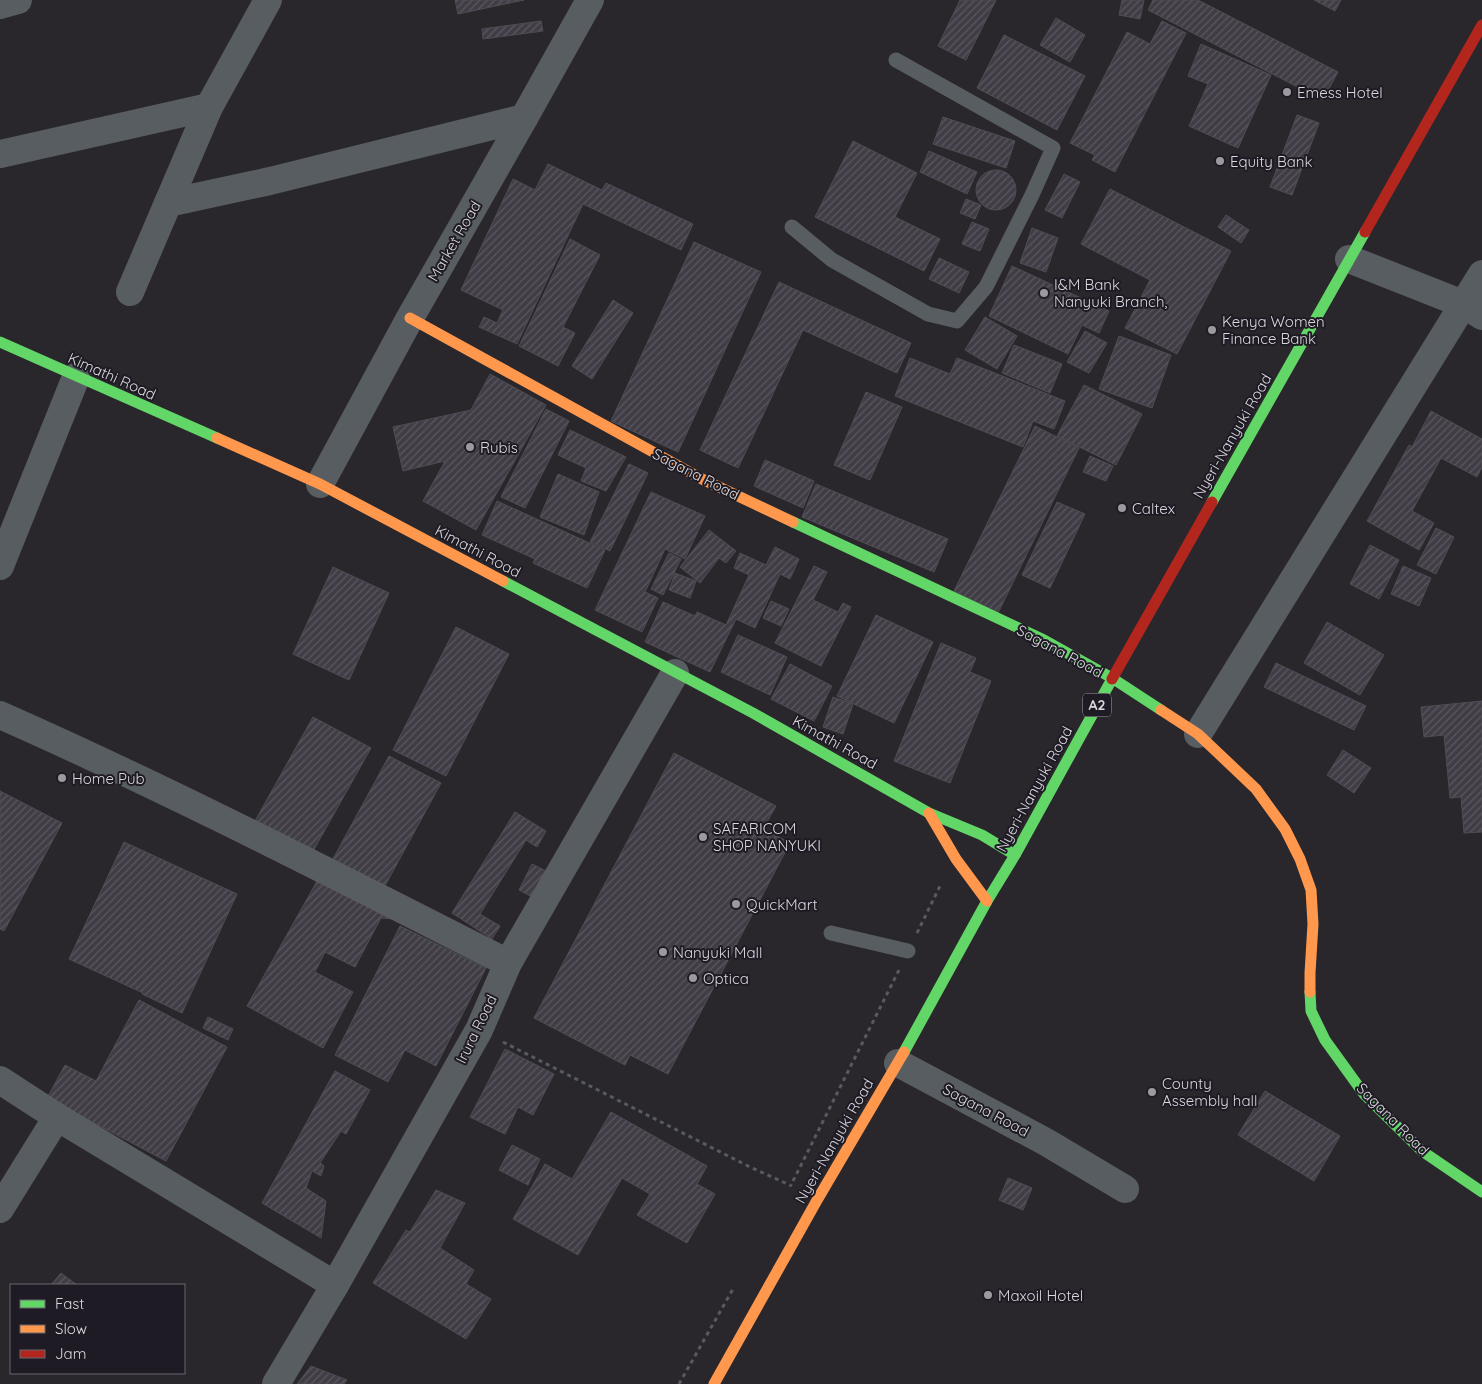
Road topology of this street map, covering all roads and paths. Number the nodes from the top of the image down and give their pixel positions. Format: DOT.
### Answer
graph roads {
  1 [pos="18,0"];
  2 [pos="268,0"];
  3 [pos="590,0"];
  4 [pos="0,5"];
  5 [pos="1482,25"];
  6 [pos="896,60"];
  7 [pos="209,107"];
  8 [pos="524,118"];
  9 [pos="0,154"];
  10 [pos="168,203"];
  11 [pos="792,227"];
  12 [pos="1349,259"];
  13 [pos="1482,274"];
  14 [pos="130,292"];
  15 [pos="1472,310"];
  16 [pos="410,318"];
  17 [pos="0,342"];
  18 [pos="76,377"];
  19 [pos="320,484"];
  20 [pos="0,566"];
  21 [pos="674,673"];
  22 [pos="1112,678"];
  23 [pos="0,715"];
  24 [pos="1198,734"];
  25 [pos="929,813"];
  26 [pos="1015,855"];
  27 [pos="937,878"];
  28 [pos="987,901"];
  29 [pos="831,933"];
  30 [pos="908,951"];
  31 [pos="508,963"];
  32 [pos="479,1030"];
  33 [pos="898,1063"];
  34 [pos="0,1080"];
  35 [pos="57,1117"];
  36 [pos="791,1186"];
  37 [pos="1125,1189"];
  38 [pos="1482,1192"];
  39 [pos="816,1202"];
  40 [pos="0,1208"];
  41 [pos="335,1286"];
  42 [pos="716,1379"];
  43 [pos="276,1384"];
  44 [pos="735,1384"];
  1 -- 4 [label="street"];
  2 -- 7 [label="street"];
  3 -- 8 [label="street, Market Road"];
  5 -- 12 [label="main road, Nyeri-Nanyuki Road / A2"];
  6 -- 11 [label="lane"];
  7 -- 9 [label="street"];
  7 -- 10 [label="street"];
  8 -- 10 [label="street"];
  8 -- 16 [label="street, Market Road"];
  10 -- 14 [label="street"];
  12 -- 15 [label="street"];
  12 -- 22 [label="main road, Nyeri-Nanyuki Road / A2"];
  13 -- 15 [label="street"];
  15 -- 24 [label="street"];
  16 -- 19 [label="street, Market Road"];
  16 -- 22 [label="main road, Sagana Road"];
  17 -- 18 [label="main road, Kimathi Road"];
  18 -- 19 [label="main road, Kimathi Road"];
  18 -- 20 [label="street"];
  19 -- 21 [label="main road, Kimathi Road"];
  21 -- 25 [label="main road, Kimathi Road"];
  21 -- 31 [label="street, Irura Road"];
  22 -- 24 [label="main road, Sagana Road"];
  22 -- 26 [label="main road, Nyeri-Nanyuki Road / A2"];
  23 -- 31 [label="street"];
  24 -- 38 [label="main road, Sagana Road"];
  25 -- 26 [label="main road, Kimathi Road"];
  25 -- 28 [label="main road"];
  26 -- 28 [label="main road, Nyeri-Nanyuki Road / A2"];
  27 -- 30 [label="path"];
  28 -- 33 [label="main road, Nyeri-Nanyuki Road / A2"];
  29 -- 30 [label="lane"];
  30 -- 36 [label="path"];
  31 -- 32 [label="street, Irura Road"];
  32 -- 36 [label="path"];
  32 -- 41 [label="street, Irura Road"];
  33 -- 37 [label="street, Sagana Road"];
  33 -- 39 [label="main road, Nyeri-Nanyuki Road / A2"];
  34 -- 35 [label="street"];
  35 -- 40 [label="street"];
  35 -- 41 [label="street"];
  36 -- 39 [label="path"];
  39 -- 42 [label="main road, Nyeri-Nanyuki Road / A2"];
  41 -- 43 [label="street, Irura Road"];
  42 -- 44 [label="lane"];
}
